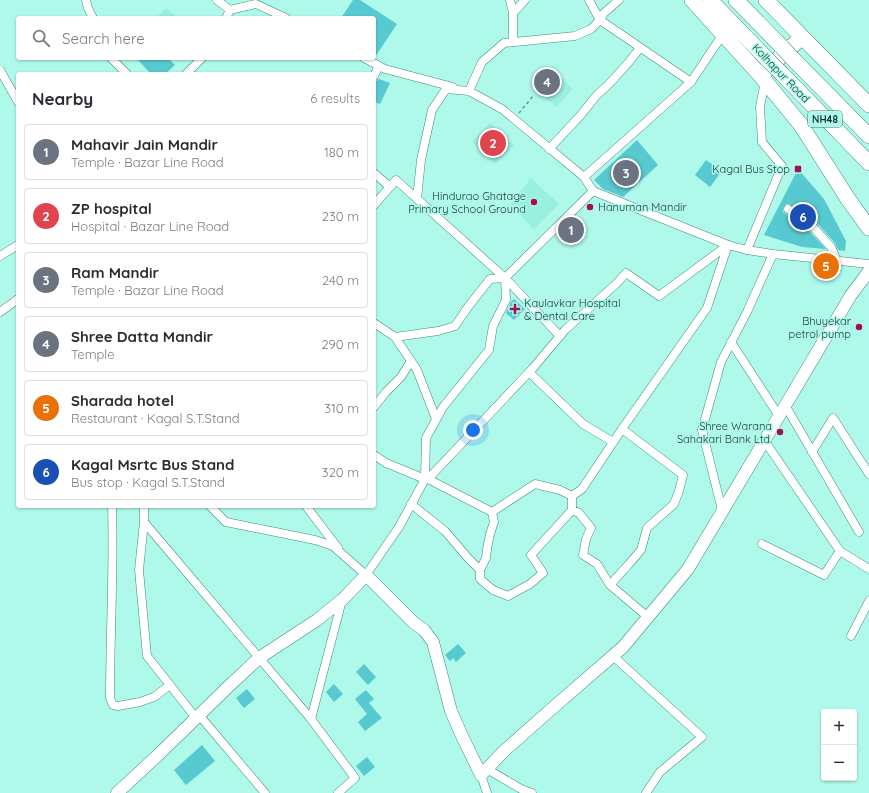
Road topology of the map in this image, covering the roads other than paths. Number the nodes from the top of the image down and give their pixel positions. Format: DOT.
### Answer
graph roads {
  1 [pos="86,0"];
  2 [pos="217,0"];
  3 [pos="510,0"];
  4 [pos="526,0"];
  5 [pos="589,0"];
  6 [pos="619,0"];
  7 [pos="692,0"];
  8 [pos="710,0"];
  9 [pos="736,0"];
  10 [pos="767,0"];
  11 [pos="251,3"];
  12 [pos="513,13"];
  13 [pos="228,14"];
  14 [pos="92,16"];
  15 [pos="281,16"];
  16 [pos="600,20"];
  17 [pos="723,34"];
  18 [pos="802,37"];
  19 [pos="513,42"];
  20 [pos="640,48"];
  21 [pos="113,60"];
  22 [pos="200,60"];
  23 [pos="368,60"];
  24 [pos="379,66"];
  25 [pos="0,70"];
  26 [pos="125,72"];
  27 [pos="188,72"];
  28 [pos="376,72"];
  29 [pos="762,78"];
  30 [pos="691,82"];
  31 [pos="469,91"];
  32 [pos="16,98"];
  33 [pos="869,105"];
  34 [pos="869,136"];
  35 [pos="550,149"];
  36 [pos="869,164"];
  37 [pos="376,175"];
  38 [pos="584,177"];
  39 [pos="390,187"];
  40 [pos="593,191"];
  41 [pos="417,199"];
  42 [pos="376,203"];
  43 [pos="788,209"];
  44 [pos="869,228"];
  45 [pos="728,245"];
  46 [pos="16,246"];
  47 [pos="747,250"];
  48 [pos="773,254"];
  49 [pos="0,256"];
  50 [pos="837,261"];
  51 [pos="869,264"];
  52 [pos="869,271"];
  53 [pos="505,278"];
  54 [pos="16,301"];
  55 [pos="0,312"];
  56 [pos="376,324"];
  57 [pos="560,336"];
  58 [pos="395,337"];
  59 [pos="731,342"];
  60 [pos="411,361"];
  61 [pos="529,372"];
  62 [pos="376,404"];
  63 [pos="782,410"];
  64 [pos="436,419"];
  65 [pos="622,429"];
  66 [pos="764,440"];
  67 [pos="613,442"];
  68 [pos="812,452"];
  69 [pos="376,456"];
  70 [pos="869,474"];
  71 [pos="425,479"];
  72 [pos="572,496"];
  73 [pos="412,504"];
  74 [pos="112,508"];
  75 [pos="144,508"];
  76 [pos="212,508"];
  77 [pos="308,508"];
  78 [pos="572,510"];
  79 [pos="722,510"];
  80 [pos="492,512"];
  81 [pos="144,522"];
  82 [pos="860,532"];
  83 [pos="762,544"];
  84 [pos="840,550"];
  85 [pos="344,555"];
  86 [pos="869,569"];
  87 [pos="480,570"];
  88 [pos="366,575"];
  89 [pos="610,585"];
  90 [pos="343,599"];
  91 [pos="869,601"];
  92 [pos="648,617"];
  93 [pos="850,636"];
  94 [pos="614,656"];
  95 [pos="259,658"];
  96 [pos="170,685"];
  97 [pos="198,716"];
  98 [pos="311,719"];
  99 [pos="484,772"];
  100 [pos="117,793"];
  101 [pos="265,793"];
  102 [pos="338,793"];
  103 [pos="486,793"];
  104 [pos="532,793"];
  105 [pos="646,793"];
  1 -- 14 [label="street"];
  2 -- 13 [label="street"];
  3 -- 12 [label="street"];
  4 -- 12 [label="street"];
  5 -- 16 [label="street"];
  6 -- 16 [label="street"];
  7 -- 17 [label="highway"];
  8 -- 36 [label="highway, Kolhapur Road / NH48, bridge"];
  9 -- 34 [label="highway, NH48, bridge"];
  10 -- 18 [label="highway"];
  11 -- 13 [label="street"];
  11 -- 15 [label="street"];
  12 -- 19 [label="street"];
  16 -- 19 [label="street"];
  16 -- 20 [label="street"];
  17 -- 29 [label="highway"];
  17 -- 30 [label="street"];
  18 -- 29 [label="highway"];
  18 -- 33 [label="highway"];
  19 -- 31 [label="street"];
  20 -- 30 [label="street"];
  20 -- 35 [label="street"];
  21 -- 26 [label="street"];
  22 -- 27 [label="street"];
  23 -- 24 [label="street"];
  24 -- 28 [label="street"];
  24 -- 31 [label="street"];
  25 -- 32 [label="street"];
  29 -- 44 [label="highway"];
  29 -- 47 [label="street"];
  30 -- 38 [label="street"];
  31 -- 35 [label="street"];
  31 -- 41 [label="street"];
  35 -- 38 [label="street"];
  37 -- 39 [label="street"];
  38 -- 40 [label="street"];
  39 -- 41 [label="street"];
  39 -- 42 [label="street"];
  40 -- 45 [label="street"];
  40 -- 53 [label="street"];
  41 -- 53 [label="street"];
  43 -- 50 [label="street"];
  45 -- 47 [label="street"];
  45 -- 57 [label="street"];
  45 -- 65 [label="street"];
  46 -- 49 [label="street"];
  47 -- 48 [label="street"];
  48 -- 50 [label="street"];
  48 -- 59 [label="street"];
  50 -- 51 [label="street"];
  52 -- 63 [label="main road"];
  53 -- 57 [label="street"];
  53 -- 58 [label="street"];
  53 -- 64 [label="street"];
  54 -- 55 [label="street"];
  56 -- 58 [label="street"];
  57 -- 61 [label="street"];
  58 -- 60 [label="street"];
  59 -- 63 [label="street"];
  59 -- 79 [label="street"];
  60 -- 62 [label="street"];
  60 -- 64 [label="street"];
  61 -- 67 [label="street"];
  61 -- 80 [label="street"];
  63 -- 66 [label="main road"];
  63 -- 68 [label="street"];
  64 -- 71 [label="street"];
  65 -- 67 [label="street"];
  65 -- 89 [label="street"];
  66 -- 79 [label="main road"];
  66 -- 84 [label="street"];
  67 -- 72 [label="street"];
  68 -- 70 [label="street"];
  68 -- 82 [label="street"];
  69 -- 71 [label="street"];
  71 -- 73 [label="street"];
  72 -- 78 [label="street"];
  72 -- 80 [label="street"];
  73 -- 87 [label="street"];
  73 -- 88 [label="street"];
  74 -- 96 [label="street"];
  75 -- 81 [label="street"];
  76 -- 85 [label="street"];
  77 -- 85 [label="street"];
  78 -- 87 [label="street"];
  78 -- 89 [label="street"];
  79 -- 92 [label="main road"];
  80 -- 87 [label="street"];
  81 -- 95 [label="street"];
  81 -- 96 [label="street"];
  83 -- 84 [label="street"];
  84 -- 86 [label="street"];
  85 -- 88 [label="street"];
  88 -- 90 [label="main road"];
  88 -- 99 [label="main road"];
  89 -- 92 [label="street"];
  90 -- 95 [label="main road"];
  90 -- 98 [label="street"];
  91 -- 93 [label="street"];
  92 -- 94 [label="main road"];
  94 -- 99 [label="main road"];
  94 -- 105 [label="street"];
  95 -- 97 [label="main road"];
  95 -- 98 [label="street"];
  96 -- 97 [label="street"];
  97 -- 100 [label="main road"];
  97 -- 101 [label="street"];
  98 -- 102 [label="street"];
  99 -- 103 [label="street"];
  99 -- 104 [label="street"];
}
